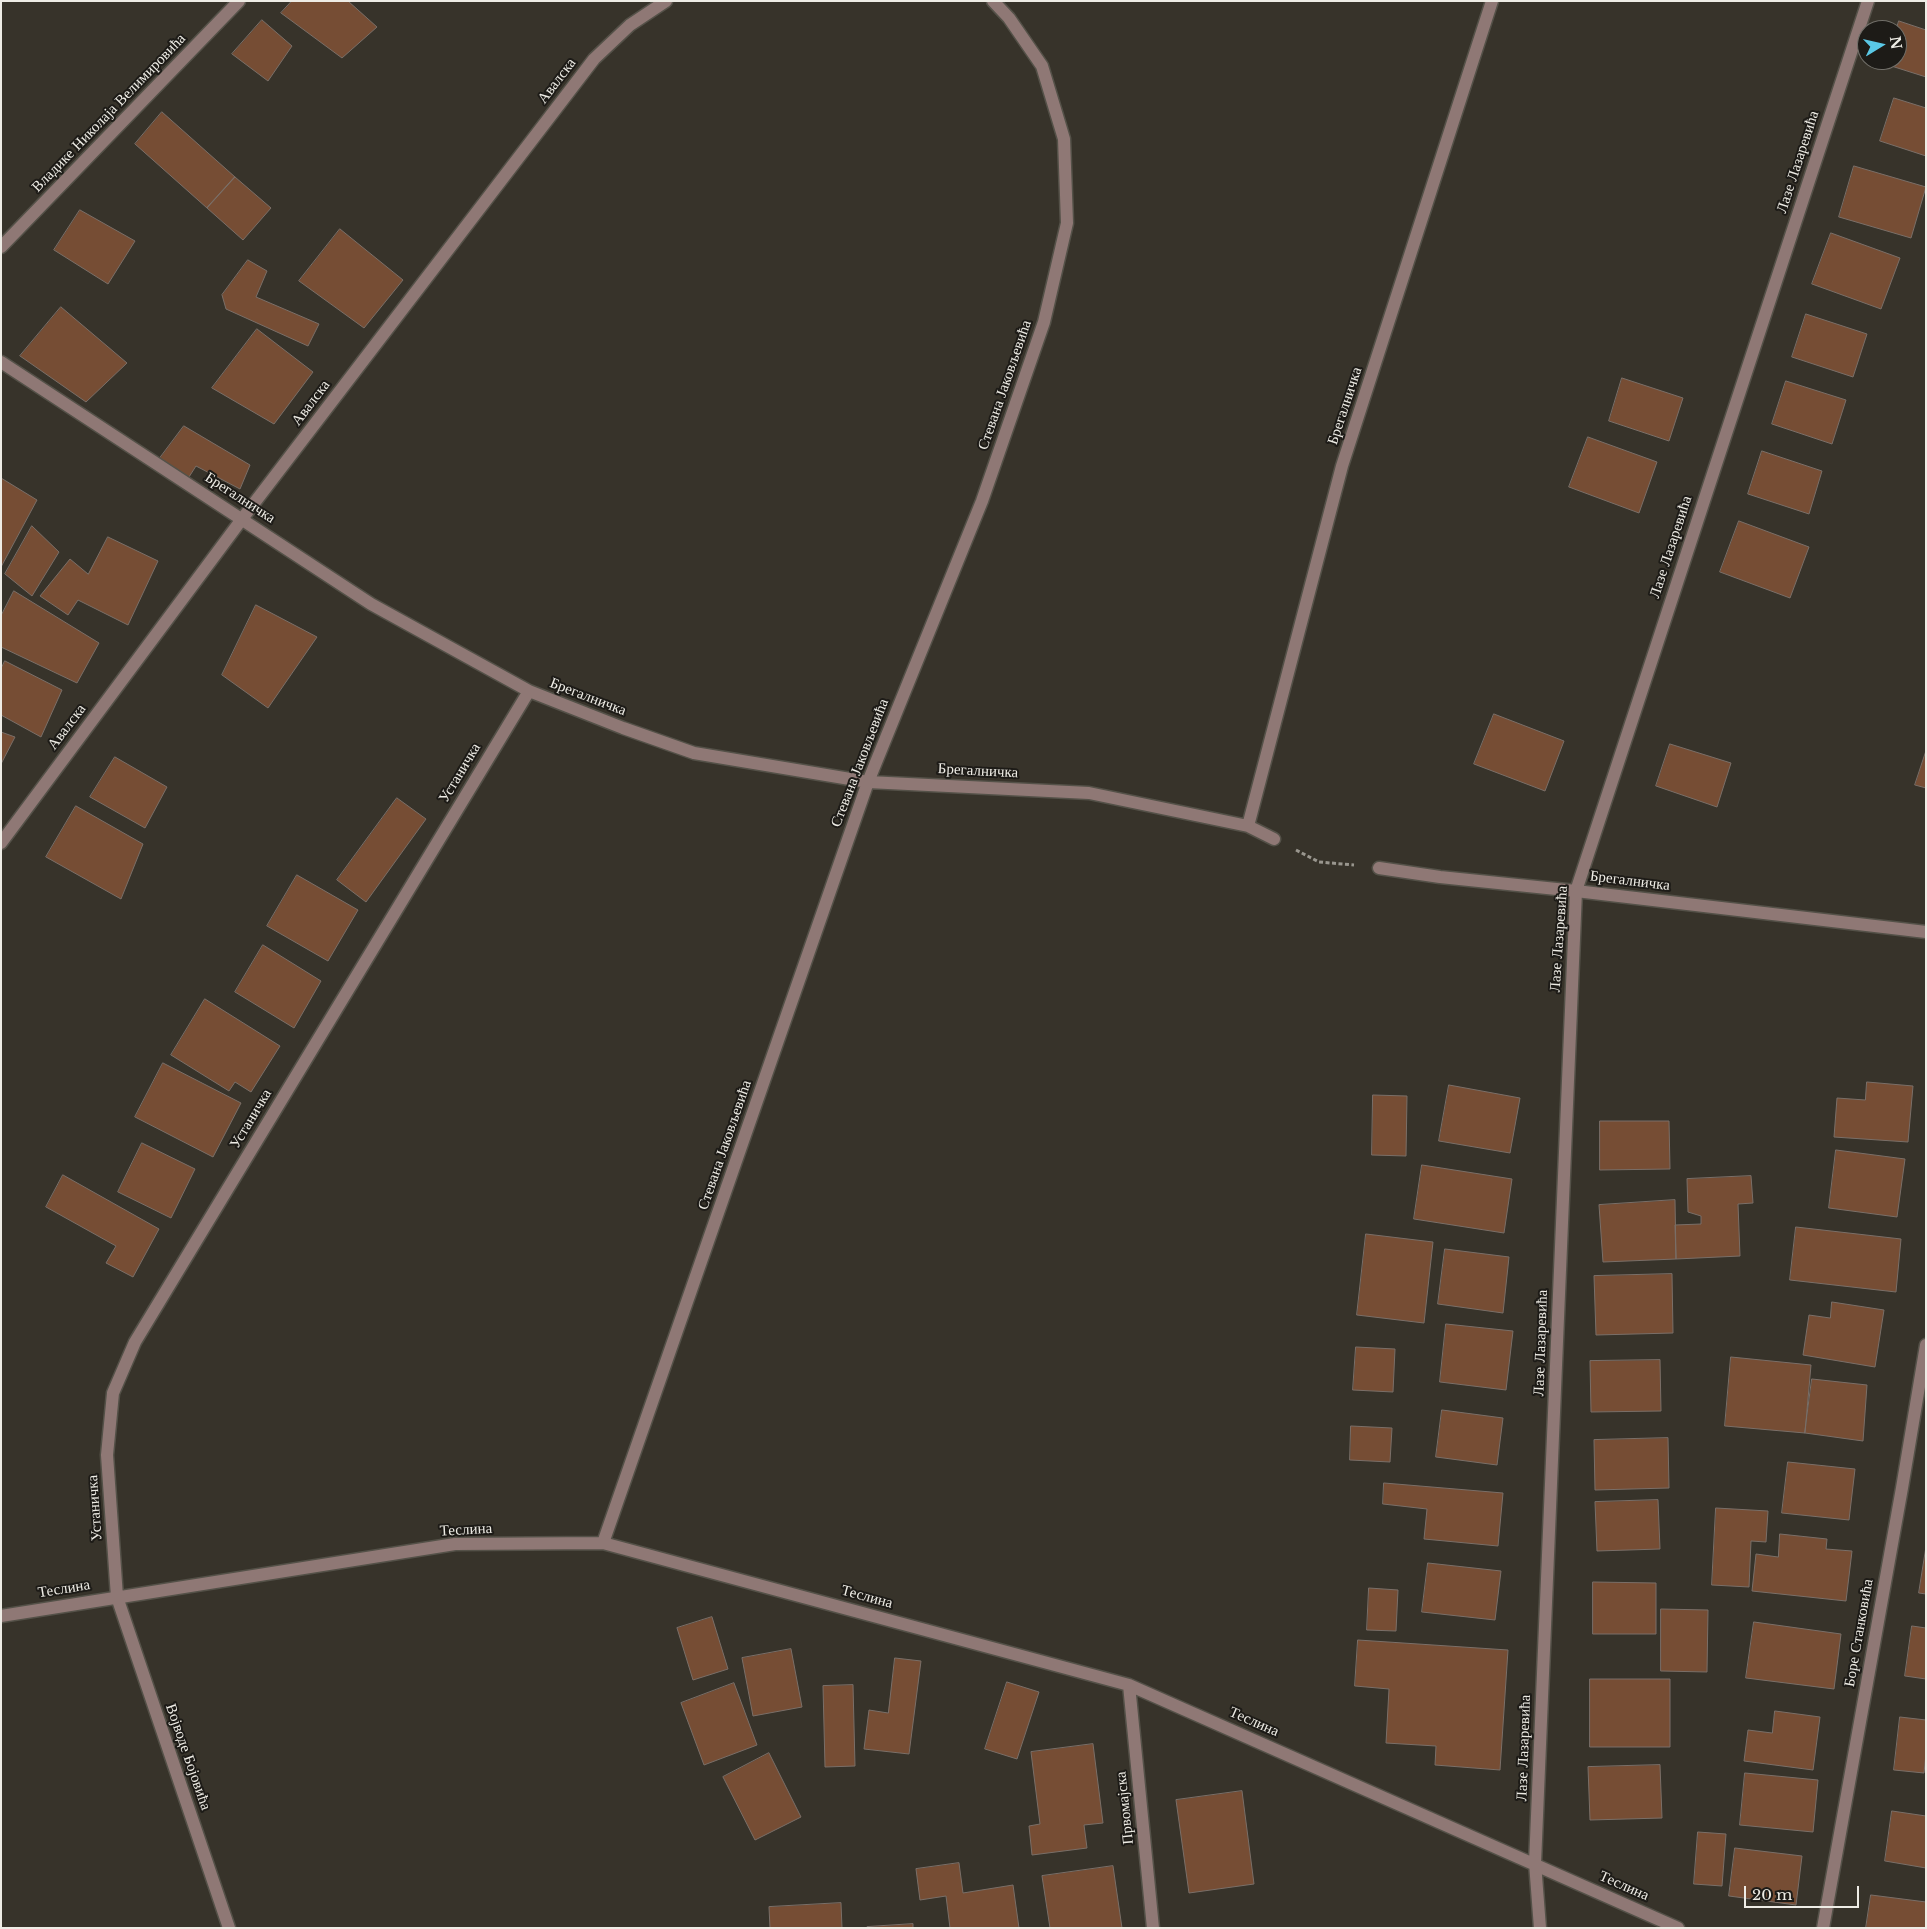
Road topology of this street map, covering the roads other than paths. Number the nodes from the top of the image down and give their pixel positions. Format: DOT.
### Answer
graph roads {
  1 [pos="239,1"];
  2 [pos="666,1"];
  3 [pos="994,1"];
  4 [pos="1492,1"];
  5 [pos="1868,1"];
  6 [pos="1,247"];
  7 [pos="1,362"];
  8 [pos="242,519"];
  9 [pos="529,691"];
  10 [pos="868,782"];
  11 [pos="1248,826"];
  12 [pos="1274,838"];
  13 [pos="1,843"];
  14 [pos="1379,868"];
  15 [pos="1576,891"];
  16 [pos="1926,932"];
  17 [pos="1926,1344"];
  18 [pos="603,1543"];
  19 [pos="117,1597"];
  20 [pos="1,1616"];
  21 [pos="1129,1685"];
  22 [pos="1535,1863"];
  23 [pos="229,1928"];
  24 [pos="1153,1928"];
  25 [pos="1540,1928"];
  26 [pos="1678,1928"];
  27 [pos="1823,1928"];
  1 -- 6 [label="street, Владике Николаја Велимировића"];
  2 -- 8 [label="street, Авалска"];
  3 -- 10 [label="street, Стевана Јаковљевића"];
  4 -- 11 [label="street, Брегалничка"];
  5 -- 15 [label="street, Лазе Лазаревића"];
  7 -- 8 [label="street, Брегалничка"];
  8 -- 9 [label="street, Брегалничка"];
  8 -- 13 [label="street, Авалска"];
  9 -- 10 [label="street, Брегалничка"];
  9 -- 19 [label="street, Устаничка"];
  10 -- 11 [label="street, Брегалничка"];
  10 -- 18 [label="street, Стевана Јаковљевића"];
  11 -- 12 [label="street, Брегалничка"];
  14 -- 15 [label="street, Брегалничка"];
  15 -- 16 [label="street, Брегалничка"];
  15 -- 22 [label="street, Лазе Лазаревића"];
  17 -- 27 [label="street, Боре Станковића"];
  18 -- 19 [label="street, Теслина"];
  18 -- 21 [label="street, Теслина"];
  19 -- 20 [label="street, Теслина"];
  19 -- 23 [label="street, Војводе Бојовића"];
  21 -- 22 [label="street, Теслина"];
  21 -- 24 [label="street, Првомајска"];
  22 -- 25 [label="street, Лазе Лазаревића"];
  22 -- 26 [label="street, Теслина"];
}
